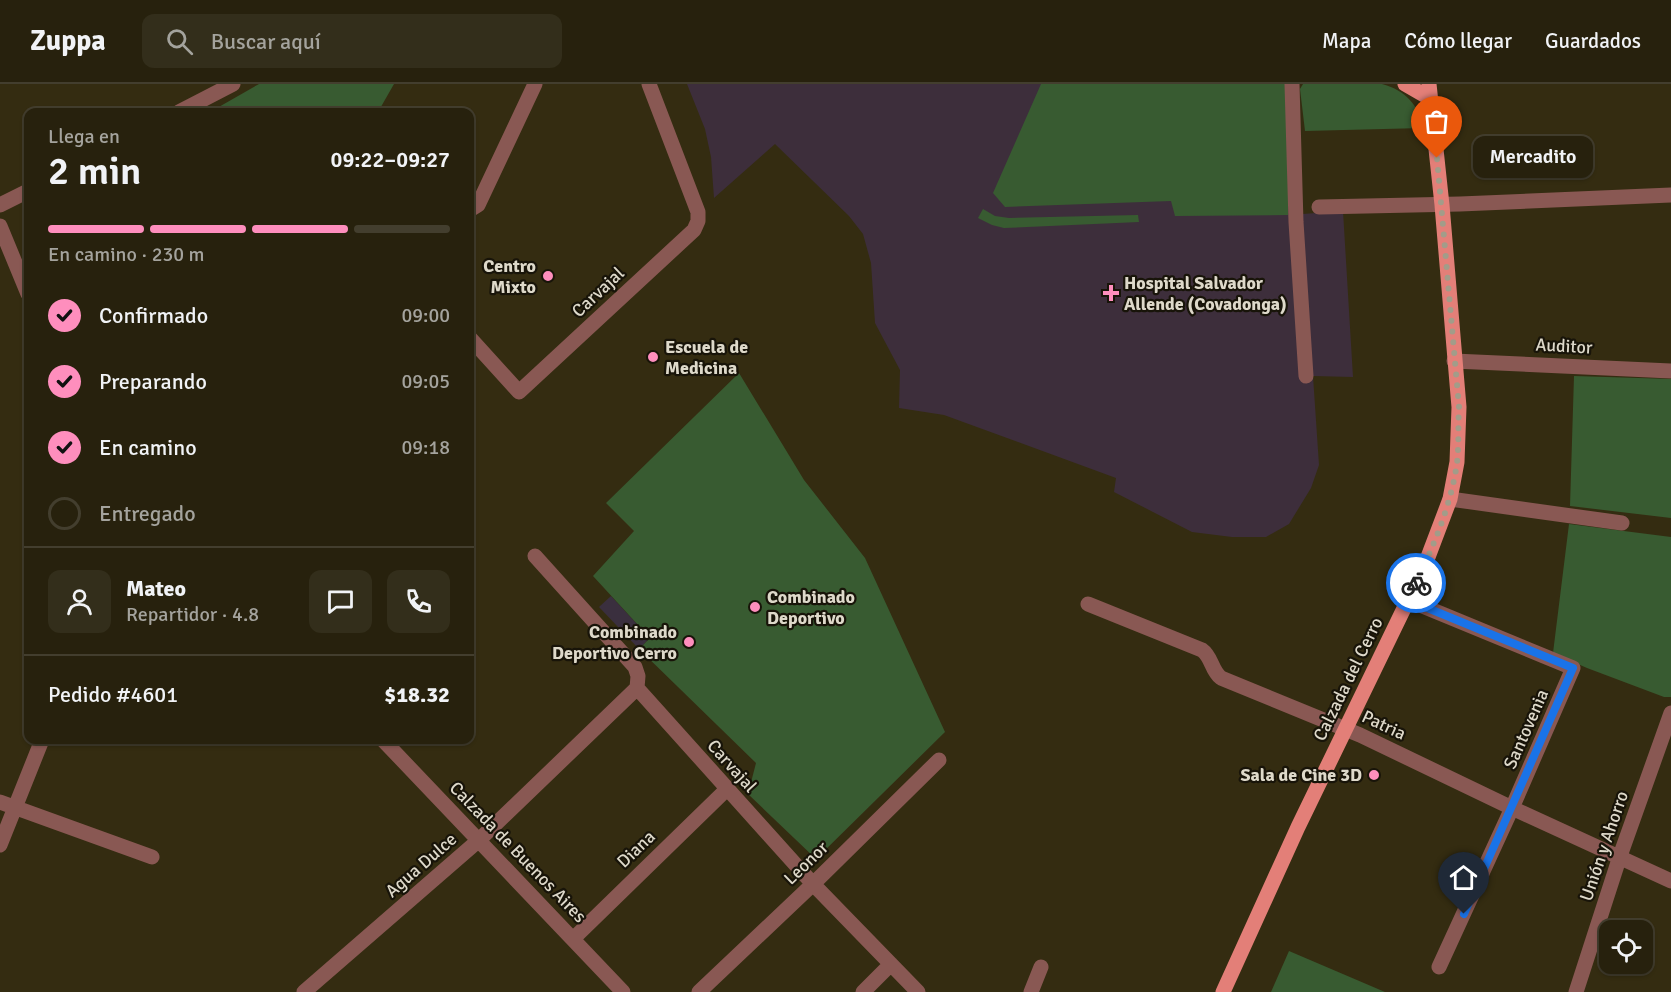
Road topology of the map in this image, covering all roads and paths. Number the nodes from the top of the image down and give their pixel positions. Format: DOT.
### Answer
graph roads {
  1 [pos="535,84"];
  2 [pos="649,84"];
  3 [pos="1292,84"];
  4 [pos="1405,84"];
  5 [pos="226,86"];
  6 [pos="1430,92"];
  7 [pos="186,108"];
  8 [pos="24,193"];
  9 [pos="1671,195"];
  10 [pos="1442,205"];
  11 [pos="0,206"];
  12 [pos="1319,207"];
  13 [pos="474,208"];
  14 [pos="0,226"];
  15 [pos="24,284"];
  16 [pos="474,342"];
  17 [pos="1454,361"];
  18 [pos="1671,371"];
  19 [pos="1306,376"];
  20 [pos="1450,499"];
  21 [pos="1622,523"];
  22 [pos="535,556"];
  23 [pos="1408,600"];
  24 [pos="1088,604"];
  25 [pos="637,688"];
  26 [pos="1671,713"];
  27 [pos="1346,729"];
  28 [pos="40,744"];
  29 [pos="387,744"];
  30 [pos="939,760"];
  31 [pos="727,789"];
  32 [pos="7,805"];
  33 [pos="1512,808"];
  34 [pos="479,840"];
  35 [pos="0,845"];
  36 [pos="1620,856"];
  37 [pos="152,857"];
  38 [pos="1671,881"];
  39 [pos="813,884"];
  40 [pos="573,938"];
  41 [pos="891,964"];
  42 [pos="1041,967"];
  43 [pos="1439,967"];
  44 [pos="304,992"];
  45 [pos="623,992"];
  46 [pos="699,992"];
  47 [pos="863,992"];
  48 [pos="918,992"];
  49 [pos="1031,992"];
  50 [pos="1223,992"];
  51 [pos="1576,992"];
  1 -- 13 [label="street"];
  2 -- 16 [label="street, Carvajal"];
  3 -- 19 [label="street"];
  4 -- 6 [label="main road"];
  5 -- 7 [label="street"];
  6 -- 10 [label="main road, Calzada del Cerro"];
  8 -- 11 [label="street"];
  9 -- 10 [label="street"];
  10 -- 12 [label="street"];
  10 -- 17 [label="main road, Calzada del Cerro"];
  14 -- 15 [label="street"];
  17 -- 18 [label="street, Auditor"];
  17 -- 20 [label="main road, Calzada del Cerro"];
  20 -- 21 [label="street"];
  20 -- 23 [label="main road, Calzada del Cerro"];
  22 -- 25 [label="street, Carvajal"];
  23 -- 27 [label="main road, Calzada del Cerro"];
  23 -- 33 [label="street, Santovenia"];
  24 -- 27 [label="street, Patria"];
  25 -- 31 [label="street, Carvajal"];
  25 -- 34 [label="street, Agua Dulce"];
  26 -- 36 [label="street, Unión y Ahorro"];
  27 -- 33 [label="street, Patria"];
  27 -- 50 [label="main road, Calzada del Cerro"];
  28 -- 32 [label="street"];
  29 -- 34 [label="street, Calzada de Buenos Aires"];
  30 -- 39 [label="street, Leonor"];
  31 -- 39 [label="street, Carvajal"];
  31 -- 40 [label="street, Diana"];
  32 -- 35 [label="street"];
  32 -- 37 [label="street"];
  33 -- 36 [label="street, Patria"];
  33 -- 43 [label="street, Santovenia"];
  34 -- 40 [label="street, Calzada de Buenos Aires"];
  34 -- 44 [label="street, Agua Dulce"];
  36 -- 38 [label="street, Patria"];
  36 -- 51 [label="street, Unión y Ahorro"];
  39 -- 41 [label="street, Carvajal"];
  39 -- 46 [label="street, Leonor"];
  40 -- 45 [label="street, Calzada de Buenos Aires"];
  41 -- 47 [label="street"];
  41 -- 48 [label="street, Carvajal"];
  42 -- 49 [label="street"];
}
